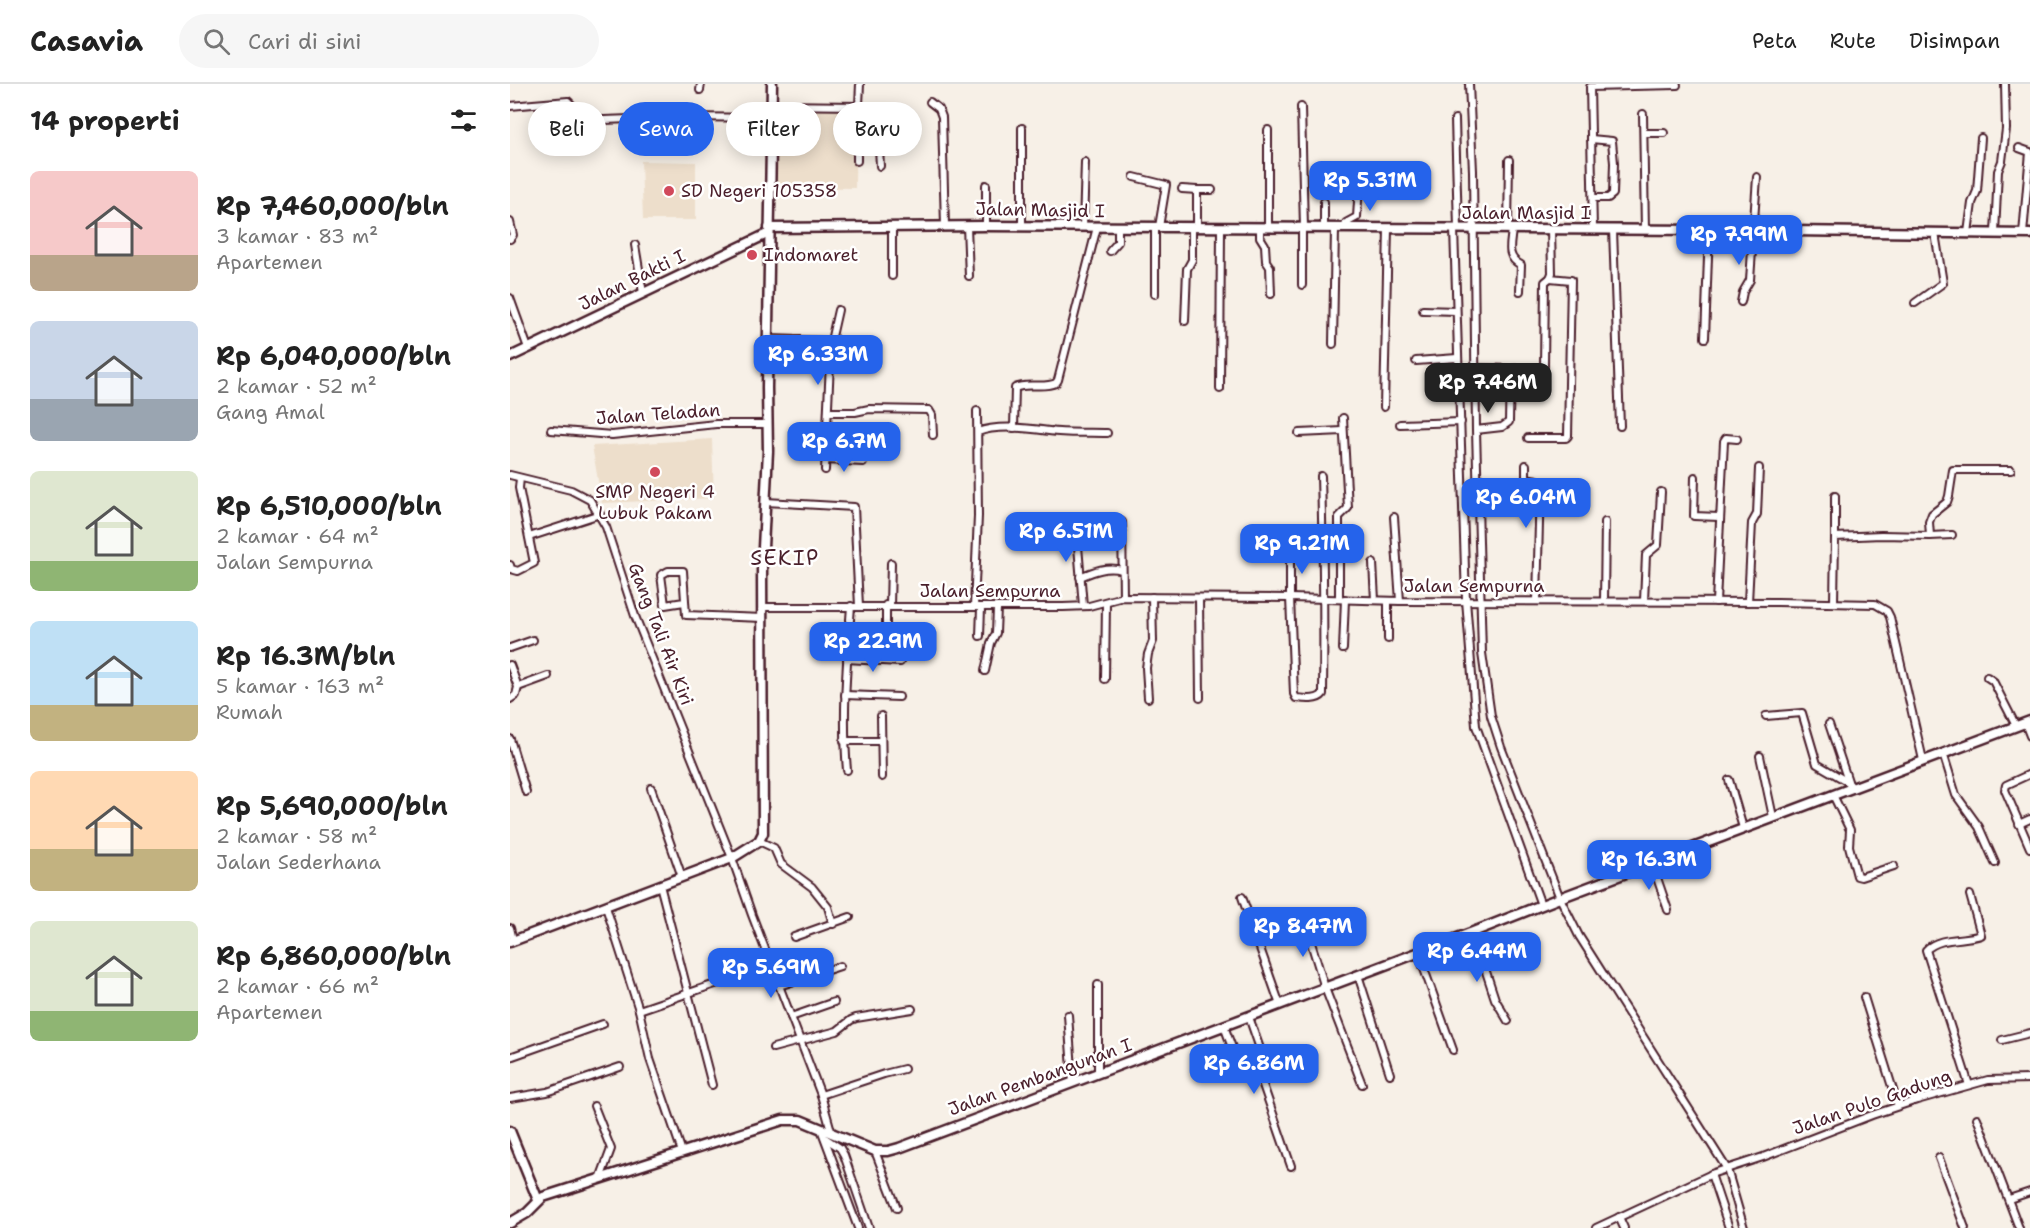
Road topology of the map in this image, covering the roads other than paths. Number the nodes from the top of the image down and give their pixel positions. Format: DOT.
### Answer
graph roads {
  1 [pos="772,84"];
  2 [pos="860,84"];
  3 [pos="1469,84"];
  4 [pos="2005,84"];
  5 [pos="1677,85"];
  6 [pos="772,102"];
  7 [pos="860,102"];
  8 [pos="930,102"];
  9 [pos="510,106"];
  10 [pos="1301,107"];
  11 [pos="1643,114"];
  12 [pos="726,117"];
  13 [pos="1455,119"];
  14 [pos="1022,128"];
  15 [pos="1268,130"];
  16 [pos="1644,133"];
  17 [pos="1664,133"];
  18 [pos="1981,138"];
  19 [pos="1592,139"];
  20 [pos="2019,148"];
  21 [pos="770,156"];
  22 [pos="857,156"];
  23 [pos="879,156"];
  24 [pos="1509,160"];
  25 [pos="857,161"];
  26 [pos="1085,162"];
  27 [pos="880,166"];
  28 [pos="1134,177"];
  29 [pos="1756,177"];
  30 [pos="986,185"];
  31 [pos="1359,186"];
  32 [pos="1182,189"];
  33 [pos="1197,190"];
  34 [pos="1212,190"];
  35 [pos="1593,198"];
  36 [pos="1324,202"];
  37 [pos="510,222"];
  38 [pos="892,226"];
  39 [pos="945,226"];
  40 [pos="967,226"];
  41 [pos="986,226"];
  42 [pos="1022,226"];
  43 [pos="1083,227"];
  44 [pos="1097,227"];
  45 [pos="1118,227"];
  46 [pos="1157,227"];
  47 [pos="1221,227"];
  48 [pos="1264,227"];
  49 [pos="1194,228"];
  50 [pos="1303,228"];
  51 [pos="1324,228"];
  52 [pos="1340,229"];
  53 [pos="1388,229"];
  54 [pos="1458,229"];
  55 [pos="1473,229"];
  56 [pos="1510,229"];
  57 [pos="1551,229"];
  58 [pos="1593,229"];
  59 [pos="769,230"];
  60 [pos="1613,230"];
  61 [pos="1645,230"];
  62 [pos="1709,230"];
  63 [pos="1754,231"];
  64 [pos="1935,232"];
  65 [pos="1968,233"];
  66 [pos="1995,233"];
  67 [pos="2026,234"];
  68 [pos="510,239"];
  69 [pos="635,245"];
  70 [pos="1110,251"];
  71 [pos="892,276"];
  72 [pos="969,276"];
  73 [pos="1550,278"];
  74 [pos="1302,285"];
  75 [pos="1520,291"];
  76 [pos="643,293"];
  77 [pos="1155,294"];
  78 [pos="1270,294"];
  79 [pos="510,298"];
  80 [pos="1741,302"];
  81 [pos="1915,303"];
  82 [pos="838,310"];
  83 [pos="1423,310"];
  84 [pos="1456,311"];
  85 [pos="1185,321"];
  86 [pos="1705,338"];
  87 [pos="769,339"];
  88 [pos="831,341"];
  89 [pos="1333,344"];
  90 [pos="528,348"];
  91 [pos="510,357"];
  92 [pos="1457,358"];
  93 [pos="1416,360"];
  94 [pos="1475,368"];
  95 [pos="1510,369"];
  96 [pos="1220,389"];
  97 [pos="1384,407"];
  98 [pos="977,411"];
  99 [pos="829,412"];
  100 [pos="1343,418"];
  101 [pos="1461,422"];
  102 [pos="768,424"];
  103 [pos="1400,424"];
  104 [pos="1620,426"];
  105 [pos="1014,428"];
  106 [pos="551,430"];
  107 [pos="1476,430"];
  108 [pos="1343,431"];
  109 [pos="978,432"];
  110 [pos="1107,433"];
  111 [pos="1299,433"];
  112 [pos="933,435"];
  113 [pos="1528,438"];
  114 [pos="1737,439"];
  115 [pos="826,460"];
  116 [pos="863,462"];
  117 [pos="1526,465"];
  118 [pos="1759,468"];
  119 [pos="2011,470"];
  120 [pos="825,471"];
  121 [pos="1464,471"];
  122 [pos="1476,471"];
  123 [pos="510,475"];
  124 [pos="1322,476"];
  125 [pos="1695,477"];
  126 [pos="519,480"];
  127 [pos="1661,492"];
  128 [pos="1835,496"];
  129 [pos="766,502"];
  130 [pos="600,514"];
  131 [pos="1394,517"];
  132 [pos="1719,517"];
  133 [pos="1083,522"];
  134 [pos="1122,522"];
  135 [pos="1605,522"];
  136 [pos="1952,535"];
  137 [pos="1930,536"];
  138 [pos="529,537"];
  139 [pos="1835,537"];
  140 [pos="1290,552"];
  141 [pos="891,563"];
  142 [pos="1373,563"];
  143 [pos="510,565"];
  144 [pos="1122,570"];
  145 [pos="1080,577"];
  146 [pos="1123,597"];
  147 [pos="1152,597"];
  148 [pos="1199,598"];
  149 [pos="1290,598"];
  150 [pos="1324,599"];
  151 [pos="1342,599"];
  152 [pos="1375,600"];
  153 [pos="1388,600"];
  154 [pos="1467,600"];
  155 [pos="1479,600"];
  156 [pos="1400,601"];
  157 [pos="1537,601"];
  158 [pos="1644,601"];
  159 [pos="684,602"];
  160 [pos="1604,602"];
  161 [pos="1716,602"];
  162 [pos="1748,602"];
  163 [pos="1106,603"];
  164 [pos="1834,603"];
  165 [pos="851,606"];
  166 [pos="859,606"];
  167 [pos="888,606"];
  168 [pos="1083,606"];
  169 [pos="763,607"];
  170 [pos="974,607"];
  171 [pos="981,608"];
  172 [pos="997,608"];
  173 [pos="763,618"];
  174 [pos="980,636"];
  175 [pos="886,639"];
  176 [pos="1388,639"];
  177 [pos="533,640"];
  178 [pos="510,648"];
  179 [pos="1343,649"];
  180 [pos="847,660"];
  181 [pos="900,662"];
  182 [pos="510,665"];
  183 [pos="985,670"];
  184 [pos="548,676"];
  185 [pos="1987,677"];
  186 [pos="1105,679"];
  187 [pos="518,687"];
  188 [pos="845,695"];
  189 [pos="899,697"];
  190 [pos="1148,698"];
  191 [pos="1200,698"];
  192 [pos="510,699"];
  193 [pos="881,716"];
  194 [pos="1766,716"];
  195 [pos="2024,723"];
  196 [pos="1829,724"];
  197 [pos="2030,736"];
  198 [pos="510,739"];
  199 [pos="844,741"];
  200 [pos="881,741"];
  201 [pos="1943,753"];
  202 [pos="1760,756"];
  203 [pos="1923,760"];
  204 [pos="847,770"];
  205 [pos="2030,774"];
  206 [pos="882,777"];
  207 [pos="1730,780"];
  208 [pos="1850,785"];
  209 [pos="651,788"];
  210 [pos="526,792"];
  211 [pos="1833,795"];
  212 [pos="1773,817"];
  213 [pos="2030,819"];
  214 [pos="2019,824"];
  215 [pos="1743,828"];
  216 [pos="759,841"];
  217 [pos="2030,848"];
  218 [pos="732,858"];
  219 [pos="1652,863"];
  220 [pos="1995,863"];
  221 [pos="1894,866"];
  222 [pos="682,877"];
  223 [pos="660,885"];
  224 [pos="1970,895"];
  225 [pos="1242,897"];
  226 [pos="1552,901"];
  227 [pos="606,907"];
  228 [pos="1668,910"];
  229 [pos="850,917"];
  230 [pos="1304,920"];
  231 [pos="833,924"];
  232 [pos="510,928"];
  233 [pos="1473,932"];
  234 [pos="794,937"];
  235 [pos="512,941"];
  236 [pos="1418,952"];
  237 [pos="771,965"];
  238 [pos="840,966"];
  239 [pos="1358,975"];
  240 [pos="1098,985"];
  241 [pos="779,986"];
  242 [pos="1325,988"];
  243 [pos="689,993"];
  244 [pos="1864,998"];
  245 [pos="834,1002"];
  246 [pos="1280,1005"];
  247 [pos="912,1009"];
  248 [pos="639,1010"];
  249 [pos="1068,1015"];
  250 [pos="791,1017"];
  251 [pos="1249,1017"];
  252 [pos="1508,1021"];
  253 [pos="603,1023"];
  254 [pos="1224,1026"];
  255 [pos="2030,1034"];
  256 [pos="2002,1040"];
  257 [pos="800,1041"];
  258 [pos="773,1048"];
  259 [pos="1454,1050"];
  260 [pos="510,1057"];
  261 [pos="1237,1061"];
  262 [pos="620,1067"];
  263 [pos="904,1069"];
  264 [pos="1098,1073"];
  265 [pos="1390,1074"];
  266 [pos="2030,1079"];
  267 [pos="1073,1083"];
  268 [pos="712,1084"];
  269 [pos="1362,1084"];
  270 [pos="1969,1085"];
  271 [pos="820,1095"];
  272 [pos="510,1098"];
  273 [pos="594,1106"];
  274 [pos="1898,1106"];
  275 [pos="1977,1118"];
  276 [pos="510,1131"];
  277 [pos="826,1134"];
  278 [pos="875,1151"];
  279 [pos="682,1152"];
  280 [pos="1939,1158"];
  281 [pos="1291,1166"];
  282 [pos="1724,1170"];
  283 [pos="1712,1173"];
  284 [pos="600,1179"];
  285 [pos="2030,1192"];
  286 [pos="2009,1199"];
  287 [pos="538,1200"];
  288 [pos="897,1208"];
  289 [pos="1619,1217"];
  290 [pos="510,1223"];
  291 [pos="858,1228"];
  292 [pos="869,1228"];
  293 [pos="1596,1228"];
  294 [pos="1624,1228"];
  295 [pos="1729,1228"];
  296 [pos="1744,1228"];
  297 [pos="1965,1228"];
  298 [pos="2019,1228"];
  1 -- 6 [label="main road"];
  2 -- 7 [label="street"];
  3 -- 55 [label="street"];
  4 -- 66 [label="street"];
  5 -- 19 [label="street"];
  8 -- 39 [label="street"];
  9 -- 12 [label="street"];
  10 -- 50 [label="street"];
  11 -- 16 [label="street"];
  13 -- 54 [label="street"];
  14 -- 42 [label="street"];
  15 -- 48 [label="street"];
  16 -- 17 [label="street"];
  16 -- 61 [label="street"];
  18 -- 65 [label="street"];
  19 -- 35 [label="street"];
  19 -- 35 [label="street"];
  20 -- 67 [label="street"];
  21 -- 59 [label="main road"];
  22 -- 25 [label="street"];
  23 -- 27 [label="street"];
  24 -- 56 [label="street"];
  26 -- 43 [label="street"];
  28 -- 46 [label="street"];
  29 -- 63 [label="street"];
  30 -- 41 [label="street"];
  31 -- 52 [label="street"];
  32 -- 33 [label="street"];
  33 -- 34 [label="street"];
  33 -- 49 [label="street"];
  35 -- 58 [label="street"];
  36 -- 51 [label="street"];
  37 -- 68 [label="street"];
  38 -- 39 [label="main road, Jalan Masjid I"];
  38 -- 59 [label="main road, Jalan Masjid I"];
  38 -- 71 [label="street"];
  39 -- 40 [label="main road, Jalan Masjid I"];
  40 -- 41 [label="main road, Jalan Masjid I"];
  40 -- 72 [label="street"];
  41 -- 42 [label="main road, Jalan Masjid I"];
  42 -- 43 [label="main road, Jalan Masjid I"];
  43 -- 44 [label="main road, Jalan Masjid I"];
  44 -- 45 [label="main road, Jalan Masjid I"];
  44 -- 105 [label="street"];
  45 -- 46 [label="main road, Jalan Masjid I"];
  45 -- 70 [label="street"];
  46 -- 49 [label="main road, Jalan Masjid I"];
  46 -- 77 [label="street"];
  47 -- 48 [label="main road, Jalan Masjid I"];
  47 -- 49 [label="main road, Jalan Masjid I"];
  47 -- 96 [label="street"];
  48 -- 50 [label="main road, Jalan Masjid I"];
  48 -- 78 [label="street"];
  49 -- 85 [label="street"];
  50 -- 51 [label="main road, Jalan Masjid I"];
  50 -- 74 [label="street"];
  51 -- 52 [label="main road, Jalan Masjid I"];
  52 -- 53 [label="main road, Jalan Masjid I"];
  52 -- 89 [label="street"];
  53 -- 54 [label="main road, Jalan Masjid I"];
  53 -- 97 [label="street"];
  54 -- 55 [label="main road, Jalan Masjid I"];
  54 -- 84 [label="street"];
  55 -- 56 [label="main road, Jalan Masjid I"];
  55 -- 94 [label="street"];
  56 -- 57 [label="main road, Jalan Masjid I"];
  56 -- 75 [label="street"];
  57 -- 58 [label="main road, Jalan Masjid I"];
  57 -- 73 [label="street"];
  58 -- 60 [label="main road, Jalan Masjid I"];
  59 -- 76 [label="main road, Jalan Bakti I"];
  59 -- 87 [label="main road"];
  60 -- 61 [label="main road, Jalan Masjid I"];
  60 -- 104 [label="street"];
  61 -- 62 [label="main road, Jalan Masjid I"];
  62 -- 63 [label="main road, Jalan Masjid I"];
  62 -- 86 [label="street"];
  63 -- 64 [label="main road, Jalan Masjid I"];
  63 -- 80 [label="street"];
  64 -- 65 [label="main road, Jalan Masjid I"];
  64 -- 81 [label="street"];
  65 -- 66 [label="main road, Jalan Masjid I"];
  66 -- 67 [label="main road, Jalan Masjid I"];
  69 -- 76 [label="street"];
  73 -- 95 [label="street"];
  73 -- 113 [label="street"];
  76 -- 90 [label="main road, Jalan Bakti I"];
  79 -- 90 [label="street"];
  82 -- 88 [label="street"];
  83 -- 84 [label="street"];
  84 -- 92 [label="street"];
  87 -- 88 [label="street"];
  87 -- 102 [label="main road"];
  88 -- 99 [label="street"];
  90 -- 91 [label="main road, Jalan Bakti I"];
  92 -- 93 [label="street"];
  92 -- 101 [label="street"];
  94 -- 95 [label="street"];
  94 -- 107 [label="street"];
  95 -- 107 [label="street"];
  98 -- 109 [label="street"];
  99 -- 112 [label="street"];
  99 -- 115 [label="street"];
  100 -- 108 [label="street"];
  101 -- 103 [label="street"];
  101 -- 121 [label="street"];
  102 -- 106 [label="street, Jalan Teladan"];
  102 -- 129 [label="main road"];
  105 -- 109 [label="street"];
  105 -- 110 [label="street"];
  107 -- 122 [label="street"];
  108 -- 111 [label="street"];
  108 -- 151 [label="street"];
  109 -- 170 [label="street"];
  114 -- 132 [label="street"];
  115 -- 116 [label="street"];
  115 -- 120 [label="street"];
  117 -- 157 [label="street"];
  118 -- 162 [label="street"];
  119 -- 137 [label="street"];
  121 -- 122 [label="street"];
  121 -- 154 [label="street"];
  122 -- 155 [label="street"];
  123 -- 126 [label="street, Gang Tali Air Kiri"];
  124 -- 150 [label="street"];
  125 -- 132 [label="street"];
  126 -- 130 [label="street, Gang Tali Air Kiri"];
  126 -- 138 [label="street"];
  127 -- 158 [label="street"];
  128 -- 139 [label="street"];
  129 -- 166 [label="street"];
  129 -- 169 [label="main road"];
  130 -- 138 [label="street"];
  130 -- 218 [label="street, Gang Tali Air Kiri"];
  131 -- 156 [label="street"];
  132 -- 161 [label="street"];
  133 -- 145 [label="street"];
  134 -- 144 [label="street"];
  135 -- 160 [label="street"];
  136 -- 137 [label="street"];
  137 -- 139 [label="street"];
  138 -- 143 [label="street"];
  139 -- 164 [label="street"];
  140 -- 149 [label="street"];
  141 -- 167 [label="street"];
  142 -- 152 [label="street"];
  144 -- 145 [label="street"];
  144 -- 146 [label="street"];
  145 -- 168 [label="street"];
  146 -- 147 [label="street, Jalan Sempurna"];
  146 -- 163 [label="street, Jalan Sempurna"];
  147 -- 148 [label="street, Jalan Sempurna"];
  147 -- 190 [label="street"];
  148 -- 149 [label="street, Jalan Sempurna"];
  148 -- 191 [label="street"];
  149 -- 150 [label="street, Jalan Sempurna"];
  149 -- 150 [label="street"];
  150 -- 151 [label="street, Jalan Sempurna"];
  151 -- 152 [label="street, Jalan Sempurna"];
  151 -- 179 [label="street"];
  152 -- 153 [label="street, Jalan Sempurna"];
  153 -- 156 [label="street, Jalan Sempurna"];
  153 -- 176 [label="street"];
  154 -- 155 [label="street, Jalan Sempurna"];
  154 -- 156 [label="street, Jalan Sempurna"];
  154 -- 226 [label="street"];
  155 -- 157 [label="street, Jalan Sempurna"];
  155 -- 226 [label="street"];
  157 -- 160 [label="street, Jalan Sempurna"];
  158 -- 160 [label="street, Jalan Sempurna"];
  158 -- 161 [label="street, Jalan Sempurna"];
  159 -- 159 [label="street"];
  159 -- 173 [label="street"];
  161 -- 162 [label="street, Jalan Sempurna"];
  162 -- 164 [label="street, Jalan Sempurna"];
  163 -- 168 [label="street, Jalan Sempurna"];
  163 -- 186 [label="street"];
  164 -- 203 [label="street, Jalan Sempurna"];
  165 -- 166 [label="street, Jalan Sempurna"];
  165 -- 169 [label="street, Jalan Sempurna"];
  165 -- 180 [label="street"];
  166 -- 167 [label="street, Jalan Sempurna"];
  167 -- 170 [label="street, Jalan Sempurna"];
  167 -- 175 [label="street"];
  168 -- 172 [label="street, Jalan Sempurna"];
  169 -- 173 [label="main road"];
  170 -- 171 [label="street, Jalan Sempurna"];
  171 -- 172 [label="street, Jalan Sempurna"];
  171 -- 174 [label="street"];
  172 -- 183 [label="street"];
  173 -- 216 [label="main road"];
  177 -- 178 [label="street"];
  180 -- 181 [label="street"];
  180 -- 188 [label="street"];
  182 -- 187 [label="street"];
  184 -- 187 [label="street"];
  185 -- 195 [label="street"];
  187 -- 192 [label="street"];
  188 -- 189 [label="street"];
  188 -- 199 [label="street"];
  193 -- 200 [label="street"];
  194 -- 208 [label="street"];
  195 -- 197 [label="street"];
  195 -- 201 [label="main road, Jalan Pembangunan I"];
  196 -- 208 [label="street"];
  198 -- 210 [label="street"];
  199 -- 200 [label="street"];
  199 -- 204 [label="street"];
  200 -- 206 [label="street"];
  201 -- 203 [label="main road, Jalan Pembangunan I"];
  201 -- 220 [label="street"];
  202 -- 212 [label="street"];
  203 -- 208 [label="main road, Jalan Pembangunan I"];
  205 -- 214 [label="street"];
  207 -- 215 [label="street"];
  208 -- 211 [label="main road, Jalan Pembangunan I"];
  209 -- 222 [label="street"];
  211 -- 212 [label="main road, Jalan Pembangunan I"];
  211 -- 221 [label="street"];
  212 -- 215 [label="main road, Jalan Pembangunan I"];
  213 -- 214 [label="street"];
  214 -- 217 [label="street"];
  215 -- 219 [label="main road, Jalan Pembangunan I"];
  216 -- 218 [label="main road"];
  216 -- 231 [label="street"];
  218 -- 222 [label="main road"];
  218 -- 237 [label="street, Gang Tali Air Kiri"];
  219 -- 226 [label="main road, Jalan Pembangunan I"];
  219 -- 228 [label="street"];
  222 -- 223 [label="main road"];
  223 -- 227 [label="main road"];
  223 -- 243 [label="street"];
  224 -- 270 [label="street"];
  225 -- 246 [label="street"];
  226 -- 233 [label="main road, Jalan Pembangunan I"];
  226 -- 282 [label="street"];
  227 -- 235 [label="main road"];
  227 -- 248 [label="street"];
  229 -- 231 [label="street"];
  230 -- 242 [label="street"];
  231 -- 234 [label="street"];
  232 -- 235 [label="street"];
  233 -- 236 [label="main road, Jalan Pembangunan I"];
  233 -- 252 [label="street"];
  236 -- 239 [label="main road, Jalan Pembangunan I"];
  236 -- 259 [label="street"];
  237 -- 241 [label="street, Gang Tali Air Kiri"];
  237 -- 243 [label="street"];
  238 -- 241 [label="street"];
  239 -- 242 [label="main road, Jalan Pembangunan I"];
  239 -- 265 [label="street"];
  240 -- 264 [label="street"];
  241 -- 250 [label="street, Gang Tali Air Kiri"];
  242 -- 246 [label="main road, Jalan Pembangunan I"];
  242 -- 269 [label="street"];
  243 -- 248 [label="street"];
  243 -- 268 [label="street"];
  244 -- 274 [label="street"];
  245 -- 250 [label="street"];
  246 -- 251 [label="main road, Jalan Pembangunan I"];
  247 -- 257 [label="street"];
  248 -- 279 [label="street"];
  249 -- 267 [label="street"];
  250 -- 257 [label="street, Gang Tali Air Kiri"];
  251 -- 254 [label="main road, Jalan Pembangunan I"];
  251 -- 281 [label="street"];
  253 -- 260 [label="street"];
  254 -- 261 [label="street"];
  254 -- 264 [label="main road, Jalan Pembangunan I"];
  255 -- 256 [label="street"];
  257 -- 258 [label="street"];
  257 -- 271 [label="street, Gang Tali Air Kiri"];
  262 -- 272 [label="street"];
  263 -- 271 [label="street"];
  264 -- 267 [label="main road, Jalan Pembangunan I"];
  266 -- 270 [label="street, Jalan Pulo Gadung"];
  267 -- 278 [label="main road, Jalan Pembangunan I"];
  270 -- 274 [label="street, Jalan Pulo Gadung"];
  271 -- 277 [label="street, Gang Tali Air Kiri"];
  273 -- 284 [label="street"];
  274 -- 282 [label="street, Jalan Pulo Gadung"];
  275 -- 286 [label="street"];
  276 -- 287 [label="main road"];
  277 -- 278 [label="main road"];
  277 -- 279 [label="main road"];
  277 -- 291 [label="street, Gang Tali Air Kiri"];
  277 -- 292 [label="street"];
  278 -- 288 [label="street"];
  279 -- 284 [label="main road"];
  280 -- 297 [label="street"];
  282 -- 283 [label="street, Jalan Pulo Gadung"];
  282 -- 296 [label="street"];
  283 -- 289 [label="street, Jalan Pulo Gadung"];
  283 -- 295 [label="street"];
  284 -- 287 [label="main road"];
  285 -- 286 [label="street"];
  286 -- 298 [label="street"];
  287 -- 290 [label="main road"];
  289 -- 293 [label="street, Jalan Pulo Gadung"];
  289 -- 294 [label="street"];
}
